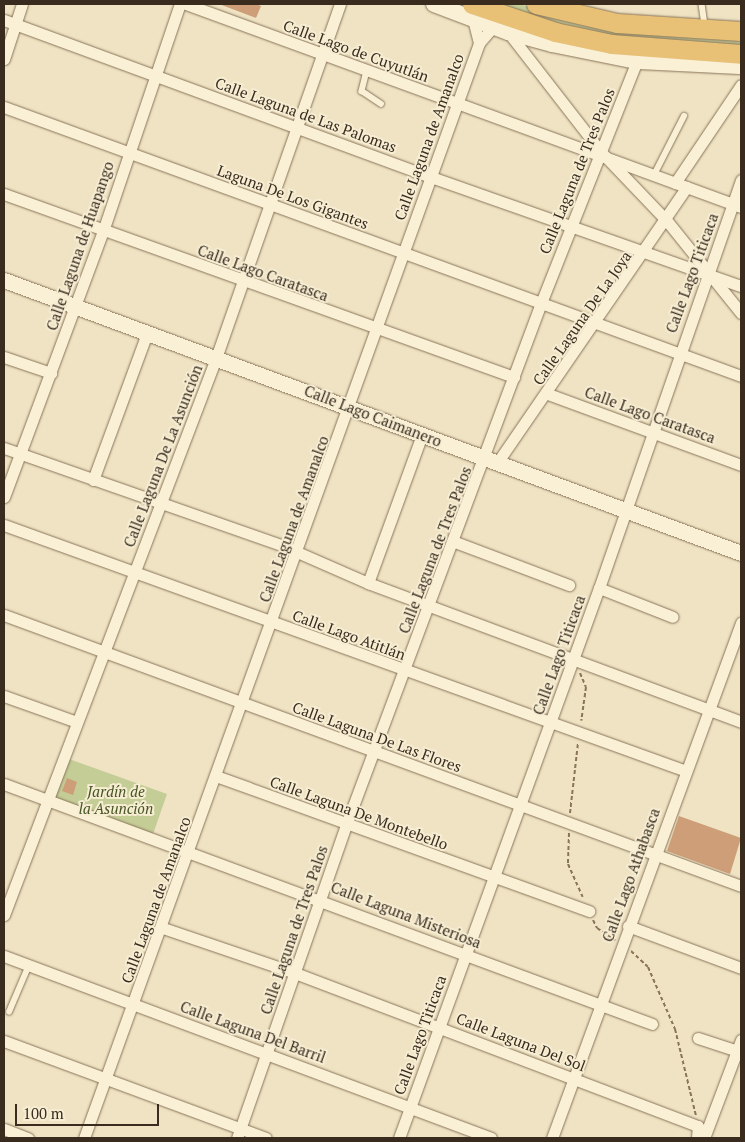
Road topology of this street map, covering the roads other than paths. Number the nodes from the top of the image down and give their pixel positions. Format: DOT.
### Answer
graph roads {
  1 [pos="22,4"];
  2 [pos="180,4"];
  3 [pos="186,4"];
  4 [pos="340,4"];
  5 [pos="434,4"];
  6 [pos="536,4"];
  7 [pos="569,4"];
  8 [pos="702,4"];
  9 [pos="472,12"];
  10 [pos="4,20"];
  11 [pos="741,22"];
  12 [pos="16,24"];
  13 [pos="705,25"];
  14 [pos="500,30"];
  15 [pos="741,31"];
  16 [pos="553,38"];
  17 [pos="479,43"];
  18 [pos="741,54"];
  19 [pos="323,55"];
  20 [pos="4,59"];
  21 [pos="637,61"];
  22 [pos="741,66"];
  23 [pos="367,71"];
  24 [pos="155,75"];
  25 [pos="741,85"];
  26 [pos="381,104"];
  27 [pos="458,104"];
  28 [pos="4,108"];
  29 [pos="684,116"];
  30 [pos="298,128"];
  31 [pos="128,153"];
  32 [pos="602,153"];
  33 [pos="654,175"];
  34 [pos="432,177"];
  35 [pos="741,180"];
  36 [pos="675,183"];
  37 [pos="687,187"];
  38 [pos="4,194"];
  39 [pos="270,203"];
  40 [pos="737,205"];
  41 [pos="666,221"];
  42 [pos="570,227"];
  43 [pos="103,231"];
  44 [pos="404,253"];
  45 [pos="645,253"];
  46 [pos="708,273"];
  47 [pos="4,280"];
  48 [pos="244,282"];
  49 [pos="741,286"];
  50 [pos="541,303"];
  51 [pos="75,307"];
  52 [pos="741,313"];
  53 [pos="597,323"];
  54 [pos="378,331"];
  55 [pos="147,333"];
  56 [pos="678,355"];
  57 [pos="4,357"];
  58 [pos="216,358"];
  59 [pos="51,373"];
  60 [pos="741,376"];
  61 [pos="514,377"];
  62 [pos="548,394"];
  63 [pos="350,408"];
  64 [pos="652,432"];
  65 [pos="422,435"];
  66 [pos="4,448"];
  67 [pos="20,454"];
  68 [pos="491,461"];
  69 [pos="741,465"];
  70 [pos="93,480"];
  71 [pos="4,497"];
  72 [pos="161,505"];
  73 [pos="624,511"];
  74 [pos="4,525"];
  75 [pos="455,542"];
  76 [pos="297,553"];
  77 [pos="741,553"];
  78 [pos="135,571"];
  79 [pos="368,583"];
  80 [pos="569,585"];
  81 [pos="600,588"];
  82 [pos="430,606"];
  83 [pos="4,615"];
  84 [pos="673,617"];
  85 [pos="273,623"];
  86 [pos="741,623"];
  87 [pos="104,652"];
  88 [pos="572,658"];
  89 [pos="405,671"];
  90 [pos="4,696"];
  91 [pos="241,704"];
  92 [pos="708,711"];
  93 [pos="77,722"];
  94 [pos="741,722"];
  95 [pos="549,723"];
  96 [pos="375,751"];
  97 [pos="686,771"];
  98 [pos="216,776"];
  99 [pos="4,784"];
  100 [pos="47,800"];
  101 [pos="519,805"];
  102 [pos="346,825"];
  103 [pos="189,851"];
  104 [pos="654,856"];
  105 [pos="493,878"];
  106 [pos="741,886"];
  107 [pos="320,898"];
  108 [pos="589,911"];
  109 [pos="4,915"];
  110 [pos="628,926"];
  111 [pos="163,928"];
  112 [pos="466,954"];
  113 [pos="4,956"];
  114 [pos="29,965"];
  115 [pos="741,968"];
  116 [pos="296,973"];
  117 [pos="134,1004"];
  118 [pos="600,1005"];
  119 [pos="10,1012"];
  120 [pos="652,1024"];
  121 [pos="439,1027"];
  122 [pos="698,1038"];
  123 [pos="4,1041"];
  124 [pos="740,1048"];
  125 [pos="267,1053"];
  126 [pos="574,1078"];
  127 [pos="104,1080"];
  128 [pos="410,1107"];
  129 [pos="4,1129"];
  130 [pos="239,1133"];
  131 [pos="28,1138"];
  132 [pos="84,1138"];
  133 [pos="266,1138"];
  134 [pos="399,1138"];
  135 [pos="491,1138"];
  136 [pos="552,1138"];
  137 [pos="697,1138"];
  138 [pos="704,1138"];
  1 -- 12 [label="street"];
  2 -- 24 [label="street, Calle Laguna de Huapango"];
  3 -- 19 [label="street, Calle Lago de Cuyutlán"];
  4 -- 19 [label="street, Calle Laguna De La Asunción"];
  5 -- 9 [label="main road"];
  6 -- 15 [label="highway"];
  7 -- 13 [label="main road"];
  8 -- 13 [label="lane"];
  9 -- 14 [label="main road"];
  9 -- 16 [label="highway"];
  9 -- 17 [label="street, Calle Laguna de Amanalco"];
  10 -- 12 [label="street, Calle Laguna de Las Palomas"];
  11 -- 13 [label="main road"];
  12 -- 20 [label="street"];
  12 -- 24 [label="street, Calle Laguna de Las Palomas"];
  14 -- 16 [label="main road"];
  14 -- 17 [label="street, Calle Laguna de Amanalco"];
  14 -- 32 [label="street"];
  16 -- 18 [label="highway"];
  16 -- 21 [label="main road"];
  17 -- 27 [label="street, Calle Laguna de Amanalco"];
  19 -- 23 [label="street, Calle Lago de Cuyutlán"];
  19 -- 30 [label="street, Calle Laguna De La Asunción"];
  21 -- 22 [label="main road"];
  21 -- 32 [label="street, Calle Laguna de Tres Palos"];
  23 -- 26 [label="lane"];
  23 -- 27 [label="street, Calle Lago de Cuyutlán"];
  24 -- 30 [label="street, Calle Laguna de Las Palomas"];
  24 -- 31 [label="street, Calle Laguna de Huapango"];
  25 -- 36 [label="street"];
  27 -- 32 [label="street, Calle Lago de Cuyutlán"];
  27 -- 34 [label="street, Calle Laguna de Amanalco"];
  28 -- 31 [label="street, Laguna De Los Gigantes"];
  29 -- 33 [label="lane"];
  30 -- 34 [label="street, Calle Laguna de Las Palomas"];
  30 -- 39 [label="street, Calle Laguna De La Asunción"];
  31 -- 39 [label="street, Laguna De Los Gigantes"];
  31 -- 43 [label="street, Calle Laguna de Huapango"];
  32 -- 33 [label="street, Calle Lago de Cuyutlán"];
  32 -- 41 [label="street"];
  32 -- 42 [label="street, Calle Laguna de Tres Palos"];
  33 -- 36 [label="street, Calle Lago de Cuyutlán"];
  34 -- 42 [label="street, Calle Laguna de Las Palomas"];
  34 -- 44 [label="street, Calle Laguna de Amanalco"];
  35 -- 40 [label="street, Calle Lago Titicaca"];
  36 -- 37 [label="street, Calle Lago de Cuyutlán"];
  37 -- 40 [label="street, Calle Lago de Cuyutlán"];
  37 -- 41 [label="street, Calle Laguna De La Joya"];
  38 -- 43 [label="street, Calle Lago Caratasca"];
  39 -- 44 [label="street, Laguna De Los Gigantes"];
  39 -- 48 [label="street, Calle Laguna De La Asunción"];
  40 -- 46 [label="street, Calle Lago Titicaca"];
  41 -- 45 [label="street, Calle Laguna De La Joya"];
  41 -- 46 [label="street"];
  42 -- 45 [label="street, Calle Laguna de Las Palomas"];
  42 -- 50 [label="street, Calle Laguna de Tres Palos"];
  43 -- 48 [label="street, Calle Lago Caratasca"];
  43 -- 51 [label="street, Calle Laguna de Huapango"];
  44 -- 50 [label="street, Laguna De Los Gigantes"];
  44 -- 54 [label="street, Calle Laguna de Amanalco"];
  45 -- 46 [label="street, Calle Laguna de Las Palomas"];
  45 -- 53 [label="street, Calle Laguna De La Joya"];
  46 -- 49 [label="street, Calle Laguna de Las Palomas"];
  46 -- 52 [label="street"];
  46 -- 56 [label="street, Calle Lago Titicaca"];
  47 -- 51 [label="street, Calle Lago Caimanero"];
  48 -- 54 [label="street, Calle Lago Caratasca"];
  48 -- 58 [label="street, Calle Laguna De La Asunción"];
  50 -- 53 [label="street, Laguna De Los Gigantes"];
  50 -- 61 [label="street, Calle Laguna de Tres Palos"];
  51 -- 55 [label="street, Calle Lago Caimanero"];
  51 -- 59 [label="street, Calle Laguna de Huapango"];
  53 -- 56 [label="street, Laguna De Los Gigantes"];
  53 -- 62 [label="street, Calle Laguna De La Joya"];
  54 -- 61 [label="street, Calle Lago Caratasca"];
  54 -- 63 [label="street, Calle Laguna de Amanalco"];
  55 -- 58 [label="street, Calle Lago Caimanero"];
  55 -- 70 [label="street"];
  56 -- 60 [label="street, Laguna De Los Gigantes"];
  56 -- 64 [label="street, Calle Lago Titicaca"];
  57 -- 59 [label="street"];
  58 -- 63 [label="street, Calle Lago Caimanero"];
  58 -- 72 [label="street, Calle Laguna De La Asunción"];
  59 -- 67 [label="street, Calle Laguna de Huapango"];
  61 -- 68 [label="street, Calle Laguna de Tres Palos"];
  62 -- 64 [label="street, Calle Lago Caratasca"];
  62 -- 68 [label="street, Calle Laguna De La Joya"];
  63 -- 65 [label="street, Calle Lago Caimanero"];
  63 -- 76 [label="street, Calle Laguna de Amanalco"];
  64 -- 69 [label="street, Calle Lago Caratasca"];
  64 -- 73 [label="street, Calle Lago Titicaca"];
  65 -- 68 [label="street, Calle Lago Caimanero"];
  65 -- 79 [label="street"];
  66 -- 67 [label="street"];
  67 -- 70 [label="street"];
  67 -- 71 [label="street, Calle Laguna de Huapango"];
  68 -- 73 [label="street, Calle Lago Caimanero"];
  68 -- 75 [label="street, Calle Laguna de Tres Palos"];
  70 -- 72 [label="street"];
  72 -- 76 [label="street"];
  72 -- 78 [label="street, Calle Laguna De La Asunción"];
  73 -- 77 [label="street, Calle Lago Caimanero"];
  73 -- 81 [label="street, Calle Lago Titicaca"];
  74 -- 78 [label="street, Calle Lago Atitlán"];
  75 -- 80 [label="street"];
  75 -- 82 [label="street, Calle Laguna de Tres Palos"];
  76 -- 79 [label="street"];
  76 -- 85 [label="street, Calle Laguna de Amanalco"];
  78 -- 85 [label="street, Calle Lago Atitlán"];
  78 -- 87 [label="street, Calle Laguna De La Asunción"];
  79 -- 82 [label="street"];
  81 -- 84 [label="street"];
  81 -- 88 [label="street, Calle Lago Titicaca"];
  82 -- 88 [label="street"];
  82 -- 89 [label="street, Calle Laguna de Tres Palos"];
  83 -- 87 [label="street, Calle Laguna De Las Flores"];
  85 -- 89 [label="street, Calle Lago Atitlán"];
  85 -- 91 [label="street, Calle Laguna de Amanalco"];
  86 -- 92 [label="street, Calle Lago Athabasca"];
  87 -- 91 [label="street, Calle Laguna De Las Flores"];
  87 -- 93 [label="street, Calle Laguna De La Asunción"];
  88 -- 92 [label="street"];
  88 -- 95 [label="street, Calle Lago Titicaca"];
  89 -- 95 [label="street, Calle Lago Atitlán"];
  89 -- 96 [label="street, Calle Laguna de Tres Palos"];
  90 -- 93 [label="street"];
  91 -- 96 [label="street, Calle Laguna De Las Flores"];
  91 -- 98 [label="street, Calle Laguna de Amanalco"];
  92 -- 94 [label="street"];
  92 -- 97 [label="street, Calle Lago Athabasca"];
  93 -- 100 [label="street, Calle Laguna De La Asunción"];
  95 -- 97 [label="street, Calle Lago Atitlán"];
  95 -- 101 [label="street, Calle Lago Titicaca"];
  96 -- 101 [label="street, Calle Laguna De Las Flores"];
  96 -- 102 [label="street, Calle Laguna de Tres Palos"];
  97 -- 104 [label="street, Calle Lago Athabasca"];
  98 -- 102 [label="street, Calle Laguna De Montebello"];
  98 -- 103 [label="street, Calle Laguna de Amanalco"];
  99 -- 100 [label="street, Calle Laguna Misteriosa"];
  100 -- 103 [label="street, Calle Laguna Misteriosa"];
  100 -- 109 [label="street, Calle Laguna De La Asunción"];
  101 -- 104 [label="street, Calle Laguna De Las Flores"];
  101 -- 105 [label="street, Calle Lago Titicaca"];
  102 -- 105 [label="street, Calle Laguna De Montebello"];
  102 -- 107 [label="street, Calle Laguna de Tres Palos"];
  103 -- 107 [label="street, Calle Laguna Misteriosa"];
  103 -- 111 [label="street, Calle Laguna de Amanalco"];
  104 -- 106 [label="street, Calle Laguna De Las Flores"];
  104 -- 110 [label="street, Calle Lago Athabasca"];
  105 -- 108 [label="street, Calle Laguna De Montebello"];
  105 -- 112 [label="street, Calle Lago Titicaca"];
  107 -- 112 [label="street, Calle Laguna Misteriosa"];
  107 -- 116 [label="street, Calle Laguna de Tres Palos"];
  110 -- 115 [label="street"];
  110 -- 118 [label="street, Calle Lago Athabasca"];
  111 -- 116 [label="street, Calle Laguna Del Sol"];
  111 -- 117 [label="street, Calle Laguna de Amanalco"];
  112 -- 118 [label="street, Calle Laguna Misteriosa"];
  112 -- 121 [label="street, Calle Lago Titicaca"];
  113 -- 114 [label="street, Calle Laguna Del Barril"];
  114 -- 117 [label="street, Calle Laguna Del Barril"];
  114 -- 119 [label="lane"];
  116 -- 121 [label="street, Calle Laguna Del Sol"];
  116 -- 125 [label="street, Calle Laguna de Tres Palos"];
  117 -- 125 [label="street, Calle Laguna Del Barril"];
  117 -- 127 [label="street, Calle Laguna de Amanalco"];
  118 -- 120 [label="street, Calle Laguna Misteriosa"];
  118 -- 126 [label="street, Calle Lago Athabasca"];
  121 -- 126 [label="street, Calle Laguna Del Sol"];
  121 -- 128 [label="street, Calle Lago Titicaca"];
  122 -- 124 [label="street"];
  123 -- 127 [label="street"];
  124 -- 138 [label="street"];
  125 -- 128 [label="street, Calle Laguna Del Barril"];
  125 -- 130 [label="street, Calle Laguna de Tres Palos"];
  126 -- 136 [label="street, Calle Lago Athabasca"];
  126 -- 137 [label="street, Calle Laguna Del Sol"];
  127 -- 130 [label="street"];
  127 -- 132 [label="street, Calle Laguna de Amanalco"];
  128 -- 134 [label="street, Calle Lago Titicaca"];
  128 -- 135 [label="street, Calle Laguna Del Barril"];
  129 -- 131 [label="street"];
  130 -- 133 [label="street"];
}
